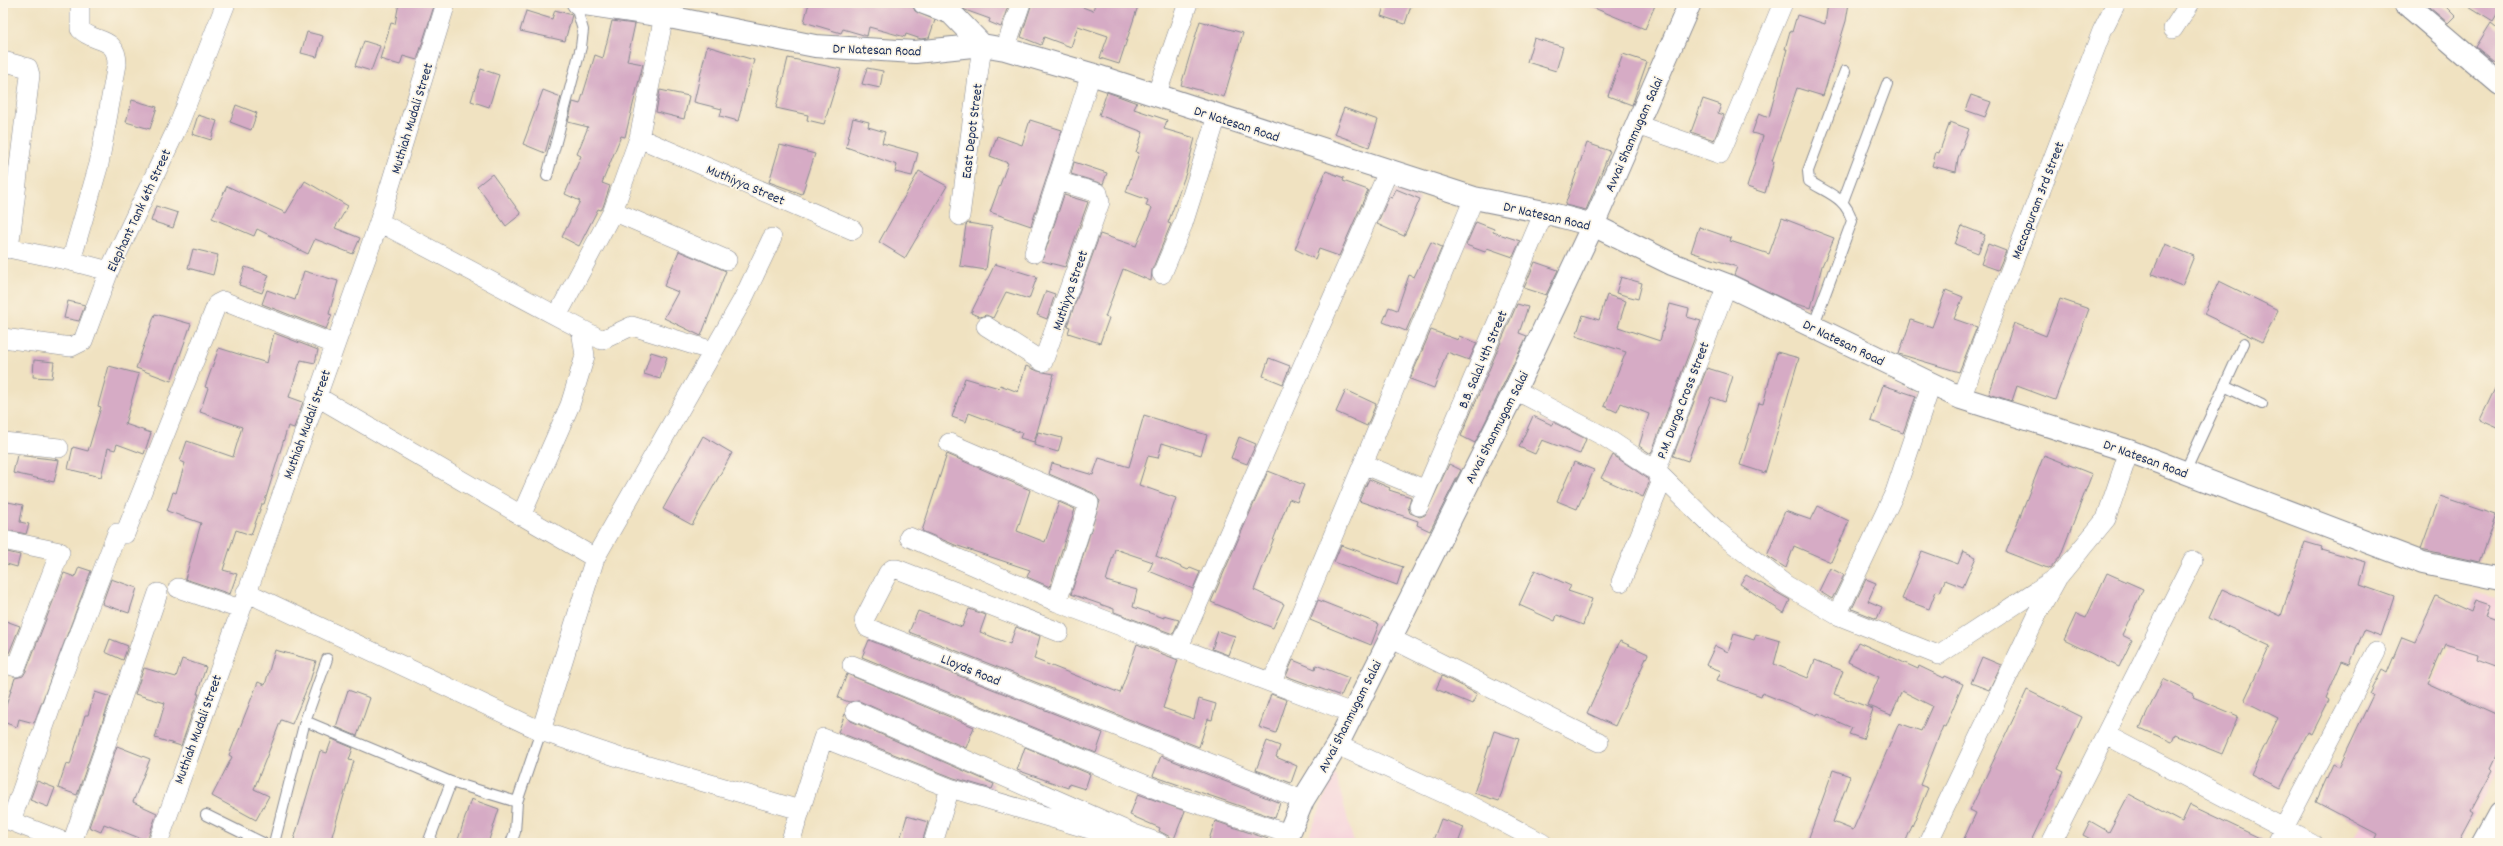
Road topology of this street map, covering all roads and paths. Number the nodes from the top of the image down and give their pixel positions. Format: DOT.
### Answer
graph roads {
  1 [pos="80,3"];
  2 [pos="226,3"];
  3 [pos="446,3"];
  4 [pos="575,3"];
  5 [pos="578,3"];
  6 [pos="924,3"];
  7 [pos="1021,3"];
  8 [pos="1188,3"];
  9 [pos="1690,3"];
  10 [pos="1783,3"];
  11 [pos="2116,3"];
  12 [pos="2190,3"];
  13 [pos="2405,3"];
  14 [pos="664,16"];
  15 [pos="2173,29"];
  16 [pos="982,44"];
  17 [pos="1005,49"];
  18 [pos="3,61"];
  19 [pos="1845,71"];
  20 [pos="1091,74"];
  21 [pos="1887,84"];
  22 [pos="2500,84"];
  23 [pos="1156,96"];
  24 [pos="1216,116"];
  25 [pos="1637,125"];
  26 [pos="639,138"];
  27 [pos="1388,172"];
  28 [pos="547,176"];
  29 [pos="1058,181"];
  30 [pos="1474,198"];
  31 [pos="1843,201"];
  32 [pos="613,210"];
  33 [pos="1544,212"];
  34 [pos="960,216"];
  35 [pos="379,222"];
  36 [pos="1593,225"];
  37 [pos="854,230"];
  38 [pos="772,238"];
  39 [pos="6,248"];
  40 [pos="1034,253"];
  41 [pos="727,260"];
  42 [pos="71,261"];
  43 [pos="109,271"];
  44 [pos="1162,274"];
  45 [pos="1727,285"];
  46 [pos="557,316"];
  47 [pos="986,326"];
  48 [pos="1813,327"];
  49 [pos="581,329"];
  50 [pos="3,338"];
  51 [pos="2244,343"];
  52 [pos="334,344"];
  53 [pos="713,351"];
  54 [pos="1931,385"];
  55 [pos="2224,386"];
  56 [pos="1515,390"];
  57 [pos="316,396"];
  58 [pos="1961,398"];
  59 [pos="2262,404"];
  60 [pos="3,442"];
  61 [pos="949,442"];
  62 [pos="59,448"];
  63 [pos="2129,451"];
  64 [pos="1363,464"];
  65 [pos="1656,470"];
  66 [pos="2185,472"];
  67 [pos="521,516"];
  68 [pos="909,537"];
  69 [pos="3,540"];
  70 [pos="595,558"];
  71 [pos="2193,561"];
  72 [pos="2059,576"];
  73 [pos="2500,579"];
  74 [pos="1621,582"];
  75 [pos="178,588"];
  76 [pos="158,593"];
  77 [pos="243,601"];
  78 [pos="1057,602"];
  79 [pos="1837,615"];
  80 [pos="1059,632"];
  81 [pos="1390,638"];
  82 [pos="1178,649"];
  83 [pos="2376,652"];
  84 [pos="327,659"];
  85 [pos="9,665"];
  86 [pos="852,665"];
  87 [pos="1272,682"];
  88 [pos="855,711"];
  89 [pos="1352,713"];
  90 [pos="305,721"];
  91 [pos="541,731"];
  92 [pos="2106,735"];
  93 [pos="1599,742"];
  94 [pos="1337,745"];
  95 [pos="450,782"];
  96 [pos="950,788"];
  97 [pos="1304,800"];
  98 [pos="518,802"];
  99 [pos="800,810"];
  100 [pos="2500,814"];
  101 [pos="206,815"];
  102 [pos="7,820"];
  103 [pos="1087,836"];
  104 [pos="2280,836"];
  105 [pos="1287,838"];
  106 [pos="67,843"];
  107 [pos="72,843"];
  108 [pos="158,843"];
  109 [pos="263,843"];
  110 [pos="274,843"];
  111 [pos="428,843"];
  112 [pos="511,843"];
  113 [pos="790,843"];
  114 [pos="933,843"];
  115 [pos="1127,843"];
  116 [pos="1158,843"];
  117 [pos="1542,843"];
  118 [pos="1928,843"];
  119 [pos="2051,843"];
  120 [pos="2312,843"];
  121 [pos="2484,843"];
  1 -- 42 [label="street"];
  2 -- 43 [label="street, Elephant Tank 6th Street"];
  3 -- 35 [label="street, Muthiah Mudali Street"];
  4 -- 28 [label="lane"];
  5 -- 14 [label="main road, Dr Natesan Road"];
  6 -- 16 [label="main road"];
  7 -- 17 [label="street"];
  8 -- 23 [label="street"];
  9 -- 25 [label="main road, Avvai Shanmugam Salai"];
  10 -- 25 [label="street"];
  11 -- 58 [label="street, Meccapuram 3rd Street"];
  12 -- 15 [label="street"];
  13 -- 22 [label="main road"];
  14 -- 16 [label="main road, Dr Natesan Road"];
  14 -- 26 [label="street"];
  16 -- 17 [label="main road, Dr Natesan Road"];
  16 -- 34 [label="street, East Depot Street"];
  17 -- 20 [label="main road, Dr Natesan Road"];
  18 -- 39 [label="street"];
  19 -- 31 [label="lane"];
  20 -- 23 [label="main road, Dr Natesan Road"];
  20 -- 29 [label="street"];
  21 -- 31 [label="lane"];
  23 -- 24 [label="main road, Dr Natesan Road"];
  24 -- 27 [label="main road, Dr Natesan Road"];
  24 -- 44 [label="street"];
  25 -- 36 [label="main road, Avvai Shanmugam Salai"];
  26 -- 32 [label="street"];
  26 -- 37 [label="street, Muthiyya Street"];
  27 -- 30 [label="main road, Dr Natesan Road"];
  27 -- 82 [label="street"];
  29 -- 40 [label="street"];
  29 -- 47 [label="street, Muthiyya Street"];
  30 -- 33 [label="main road, Dr Natesan Road"];
  30 -- 64 [label="street"];
  31 -- 48 [label="lane"];
  32 -- 41 [label="street"];
  32 -- 46 [label="street"];
  33 -- 36 [label="main road, Dr Natesan Road"];
  33 -- 64 [label="street, B.B. Salal 4th Street"];
  35 -- 46 [label="street"];
  35 -- 52 [label="street, Muthiah Mudali Street"];
  36 -- 45 [label="main road, Dr Natesan Road"];
  36 -- 56 [label="main road, Avvai Shanmugam Salai"];
  38 -- 53 [label="street"];
  39 -- 42 [label="street"];
  42 -- 43 [label="street"];
  43 -- 50 [label="street, Elephant Tank 6th Street"];
  45 -- 48 [label="main road, Dr Natesan Road"];
  45 -- 65 [label="street, P.M. Durga Cross Street"];
  46 -- 49 [label="street"];
  48 -- 54 [label="main road, Dr Natesan Road"];
  49 -- 53 [label="street"];
  49 -- 67 [label="street"];
  51 -- 55 [label="lane"];
  52 -- 57 [label="street, Muthiah Mudali Street"];
  52 -- 102 [label="street"];
  53 -- 70 [label="street"];
  54 -- 58 [label="main road, Dr Natesan Road"];
  54 -- 79 [label="street"];
  55 -- 59 [label="lane"];
  55 -- 66 [label="lane"];
  56 -- 65 [label="street"];
  56 -- 81 [label="main road, Avvai Shanmugam Salai"];
  57 -- 67 [label="street"];
  57 -- 77 [label="street, Muthiah Mudali Street"];
  58 -- 63 [label="main road, Dr Natesan Road"];
  60 -- 62 [label="street"];
  61 -- 78 [label="street"];
  63 -- 66 [label="main road, Dr Natesan Road"];
  63 -- 72 [label="street"];
  64 -- 87 [label="street"];
  65 -- 74 [label="street, P.M. Durga Cross Street"];
  65 -- 79 [label="street"];
  66 -- 73 [label="main road, Dr Natesan Road"];
  67 -- 70 [label="street"];
  68 -- 78 [label="street"];
  69 -- 85 [label="street"];
  70 -- 91 [label="street"];
  71 -- 92 [label="street"];
  72 -- 79 [label="street"];
  72 -- 118 [label="street"];
  75 -- 77 [label="street"];
  76 -- 107 [label="street"];
  77 -- 91 [label="street"];
  77 -- 108 [label="street, Muthiah Mudali Street"];
  78 -- 82 [label="street"];
  80 -- 97 [label="street, Lloyds Road"];
  81 -- 89 [label="main road, Avvai Shanmugam Salai"];
  81 -- 93 [label="street"];
  82 -- 87 [label="street"];
  83 -- 104 [label="street"];
  84 -- 90 [label="lane"];
  86 -- 105 [label="street"];
  87 -- 89 [label="street"];
  88 -- 116 [label="street"];
  89 -- 94 [label="main road, Avvai Shanmugam Salai"];
  90 -- 95 [label="lane"];
  90 -- 110 [label="lane"];
  91 -- 98 [label="lane"];
  91 -- 99 [label="street"];
  92 -- 104 [label="street"];
  92 -- 119 [label="street"];
  94 -- 97 [label="main road, Avvai Shanmugam Salai"];
  94 -- 117 [label="street"];
  95 -- 98 [label="lane"];
  95 -- 111 [label="lane"];
  96 -- 99 [label="street"];
  96 -- 103 [label="street"];
  96 -- 114 [label="street"];
  97 -- 105 [label="main road, Avvai Shanmugam Salai"];
  98 -- 112 [label="lane"];
  99 -- 113 [label="street"];
  100 -- 121 [label="main road"];
  101 -- 109 [label="lane"];
  102 -- 106 [label="street"];
  103 -- 115 [label="street"];
  104 -- 120 [label="street"];
}
